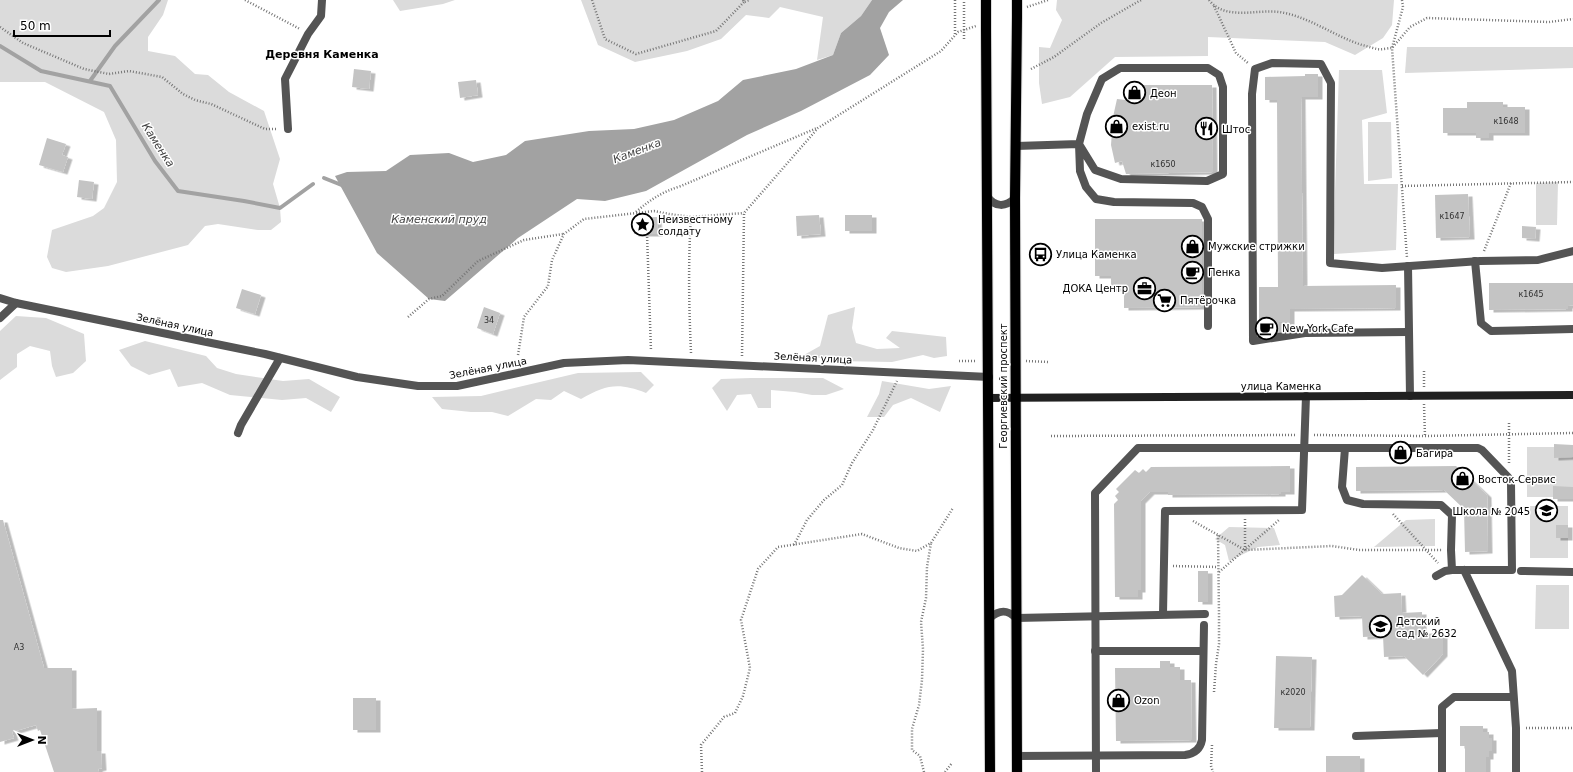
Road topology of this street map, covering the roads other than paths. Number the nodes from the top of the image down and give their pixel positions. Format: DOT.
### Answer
graph roads {
  1 [pos="322,0"];
  2 [pos="986,0"];
  3 [pos="1017,0"];
  4 [pos="288,129"];
  5 [pos="1079,144"];
  6 [pos="1016,146"];
  7 [pos="988,196"];
  8 [pos="1015,198"];
  9 [pos="1573,251"];
  10 [pos="1477,261"];
  11 [pos="1408,266"];
  12 [pos="0,298"];
  13 [pos="16,303"];
  14 [pos="0,318"];
  15 [pos="1208,326"];
  16 [pos="1573,329"];
  17 [pos="1408,332"];
  18 [pos="280,358"];
  19 [pos="988,377"];
  20 [pos="1573,395"];
  21 [pos="1306,396"];
  22 [pos="1410,396"];
  23 [pos="988,398"];
  24 [pos="1016,398"];
  25 [pos="238,433"];
  26 [pos="1305,448"];
  27 [pos="1345,448"];
  28 [pos="1464,570"];
  29 [pos="1448,571"];
  30 [pos="1521,571"];
  31 [pos="1573,572"];
  32 [pos="1436,576"];
  33 [pos="1163,614"];
  34 [pos="1205,614"];
  35 [pos="1095,616"];
  36 [pos="990,618"];
  37 [pos="1016,618"];
  38 [pos="1204,625"];
  39 [pos="1095,651"];
  40 [pos="1203,651"];
  41 [pos="1513,697"];
  42 [pos="1442,733"];
  43 [pos="1356,736"];
  44 [pos="1096,755"];
  45 [pos="1016,756"];
  46 [pos="990,772"];
  47 [pos="1016,772"];
  48 [pos="1096,772"];
  49 [pos="1442,772"];
  50 [pos="1516,772"];
  1 -- 4 [label="street"];
  2 -- 7 [label="main road, Георгиевский проспект, bridge"];
  3 -- 6 [label="main road, Георгиевский проспект, bridge"];
  5 -- 5 [label="street"];
  5 -- 6 [label="street"];
  5 -- 15 [label="street"];
  6 -- 8 [label="main road, Георгиевский проспект"];
  7 -- 8 [label="street"];
  7 -- 19 [label="main road, Георгиевский проспект"];
  8 -- 24 [label="main road, Георгиевский проспект"];
  9 -- 10 [label="street"];
  10 -- 11 [label="street"];
  10 -- 16 [label="street"];
  11 -- 17 [label="street"];
  11 -- 17 [label="street"];
  12 -- 13 [label="street, Зелёная улица"];
  13 -- 14 [label="street"];
  13 -- 18 [label="street, Зелёная улица"];
  17 -- 22 [label="street"];
  18 -- 19 [label="street, Зелёная улица"];
  18 -- 25 [label="street"];
  19 -- 23 [label="main road, Георгиевский проспект"];
  20 -- 22 [label="main road, улица Каменка"];
  21 -- 22 [label="main road, улица Каменка"];
  21 -- 24 [label="main road, улица Каменка"];
  21 -- 26 [label="street"];
  23 -- 24 [label="main road, улица Каменка"];
  23 -- 36 [label="main road, Георгиевский проспект"];
  24 -- 37 [label="main road, Георгиевский проспект"];
  26 -- 27 [label="street"];
  26 -- 33 [label="street"];
  26 -- 35 [label="street"];
  27 -- 28 [label="street"];
  27 -- 29 [label="street"];
  28 -- 29 [label="street"];
  28 -- 41 [label="street"];
  29 -- 32 [label="street"];
  30 -- 31 [label="street"];
  33 -- 34 [label="street"];
  33 -- 35 [label="street"];
  35 -- 37 [label="street"];
  35 -- 39 [label="street"];
  36 -- 37 [label="street"];
  36 -- 46 [label="main road, Георгиевский проспект"];
  37 -- 45 [label="main road, Георгиевский проспект"];
  38 -- 40 [label="street"];
  39 -- 40 [label="street"];
  39 -- 44 [label="street"];
  40 -- 44 [label="street"];
  41 -- 42 [label="street"];
  41 -- 50 [label="street"];
  42 -- 43 [label="street"];
  42 -- 49 [label="street"];
  44 -- 45 [label="street"];
  44 -- 48 [label="street"];
  45 -- 47 [label="main road, Георгиевский проспект"];
}
